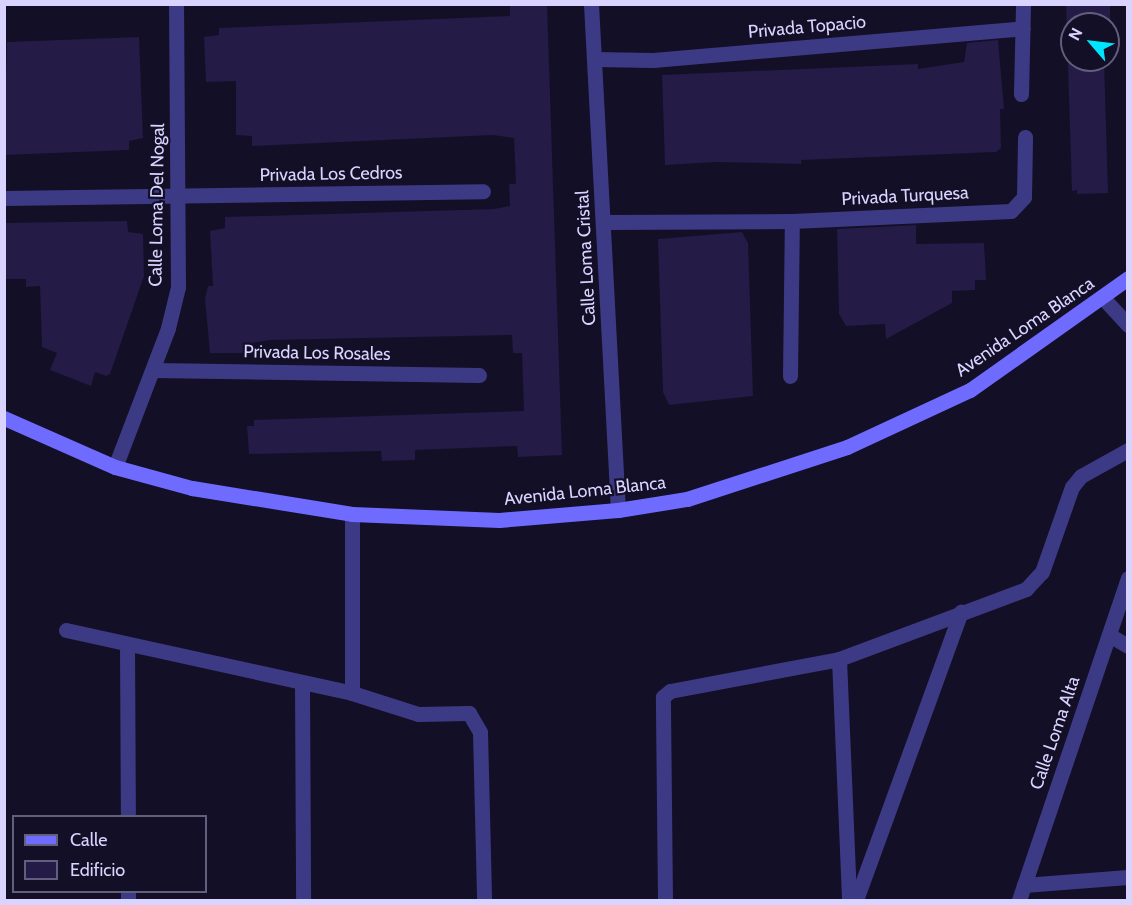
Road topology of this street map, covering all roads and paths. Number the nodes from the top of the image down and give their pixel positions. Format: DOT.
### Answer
graph roads {
  1 [pos="176,4"];
  2 [pos="591,4"];
  3 [pos="1023,4"];
  4 [pos="1023,28"];
  5 [pos="594,59"];
  6 [pos="1021,94"];
  7 [pos="1025,137"];
  8 [pos="483,191"];
  9 [pos="179,195"];
  10 [pos="4,198"];
  11 [pos="792,221"];
  12 [pos="604,222"];
  13 [pos="1128,278"];
  14 [pos="1103,298"];
  15 [pos="1128,325"];
  16 [pos="153,370"];
  17 [pos="479,375"];
  18 [pos="790,376"];
  19 [pos="4,418"];
  20 [pos="1128,450"];
  21 [pos="115,467"];
  22 [pos="618,510"];
  23 [pos="352,514"];
  24 [pos="1128,578"];
  25 [pos="961,612"];
  26 [pos="66,630"];
  27 [pos="1109,635"];
  28 [pos="127,644"];
  29 [pos="1128,646"];
  30 [pos="839,659"];
  31 [pos="302,685"];
  32 [pos="352,693"];
  33 [pos="128,815"];
  34 [pos="1128,877"];
  35 [pos="1024,885"];
  36 [pos="303,900"];
  37 [pos="484,900"];
  38 [pos="665,900"];
  39 [pos="849,900"];
  40 [pos="856,900"];
  41 [pos="1019,900"];
  1 -- 9 [label="street, Calle Loma Del Nogal"];
  2 -- 5 [label="street, Calle Loma Cristal"];
  3 -- 4 [label="street"];
  4 -- 5 [label="street, Privada Topacio"];
  4 -- 6 [label="street"];
  5 -- 12 [label="street, Calle Loma Cristal"];
  7 -- 11 [label="street, Privada Turquesa"];
  8 -- 9 [label="street, Privada Los Cedros"];
  9 -- 10 [label="street, Privada Los Cedros"];
  9 -- 16 [label="street, Calle Loma Del Nogal"];
  11 -- 12 [label="street, Privada Turquesa"];
  11 -- 18 [label="street"];
  12 -- 22 [label="street, Calle Loma Cristal"];
  13 -- 14 [label="street, Avenida Loma Blanca"];
  14 -- 15 [label="street"];
  14 -- 22 [label="street, Avenida Loma Blanca"];
  16 -- 17 [label="street, Privada Los Rosales"];
  16 -- 21 [label="street, Calle Loma Del Nogal"];
  19 -- 21 [label="street, Avenida Loma Blanca"];
  20 -- 25 [label="street"];
  21 -- 23 [label="street, Avenida Loma Blanca"];
  22 -- 23 [label="street, Avenida Loma Blanca"];
  23 -- 32 [label="street"];
  24 -- 27 [label="street, Calle Loma Alta"];
  25 -- 30 [label="street"];
  25 -- 40 [label="street"];
  26 -- 28 [label="street"];
  27 -- 29 [label="street"];
  27 -- 35 [label="street, Calle Loma Alta"];
  28 -- 31 [label="street"];
  28 -- 33 [label="street"];
  30 -- 38 [label="street"];
  30 -- 39 [label="street"];
  31 -- 32 [label="street"];
  31 -- 36 [label="street"];
  32 -- 37 [label="street"];
  34 -- 35 [label="street"];
  35 -- 41 [label="street, Calle Loma Alta"];
}
